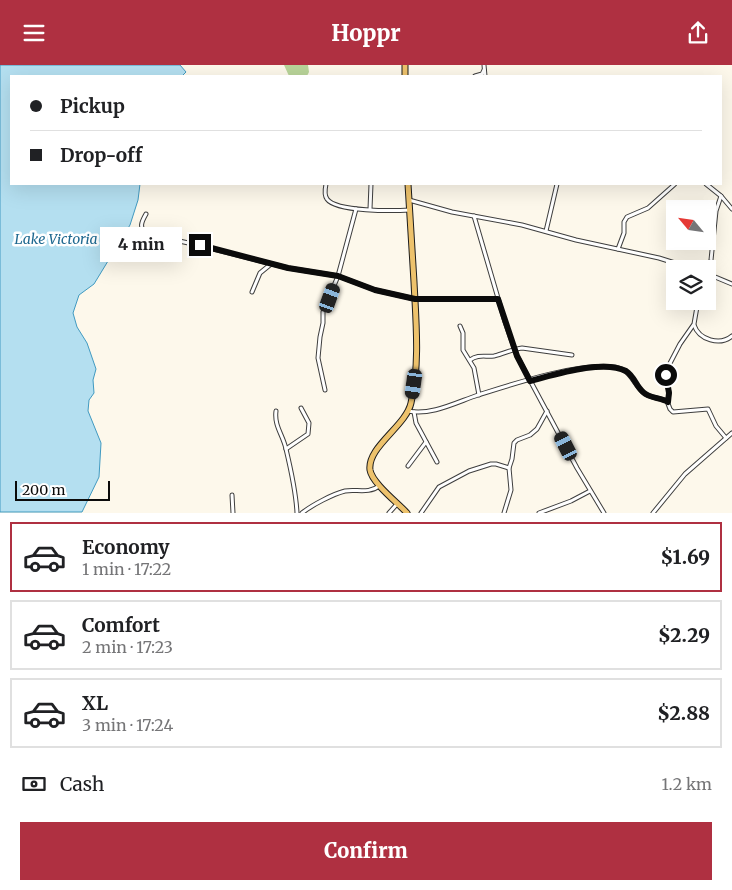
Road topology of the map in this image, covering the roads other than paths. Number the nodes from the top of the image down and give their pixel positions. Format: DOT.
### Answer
graph roads {
  1 [pos="484,65"];
  2 [pos="484,70"];
  3 [pos="478,75"];
  4 [pos="484,75"];
  5 [pos="326,185"];
  6 [pos="370,185"];
  7 [pos="408,185"];
  8 [pos="557,185"];
  9 [pos="674,185"];
  10 [pos="707,185"];
  11 [pos="721,196"];
  12 [pos="409,200"];
  13 [pos="356,209"];
  14 [pos="370,209"];
  15 [pos="732,209"];
  16 [pos="410,210"];
  17 [pos="146,214"];
  18 [pos="474,216"];
  19 [pos="546,231"];
  20 [pos="618,249"];
  21 [pos="666,260"];
  22 [pos="711,260"];
  23 [pos="272,263"];
  24 [pos="338,276"];
  25 [pos="716,277"];
  26 [pos="732,284"];
  27 [pos="252,292"];
  28 [pos="415,299"];
  29 [pos="498,299"];
  30 [pos="696,310"];
  31 [pos="694,324"];
  32 [pos="460,326"];
  33 [pos="732,336"];
  34 [pos="514,348"];
  35 [pos="572,355"];
  36 [pos="470,360"];
  37 [pos="530,381"];
  38 [pos="325,390"];
  39 [pos="480,395"];
  40 [pos="668,402"];
  41 [pos="301,408"];
  42 [pos="276,411"];
  43 [pos="411,411"];
  44 [pos="547,411"];
  45 [pos="732,433"];
  46 [pos="726,437"];
  47 [pos="426,442"];
  48 [pos="286,449"];
  49 [pos="437,462"];
  50 [pos="408,466"];
  51 [pos="509,468"];
  52 [pos="380,485"];
  53 [pos="590,491"];
  54 [pos="232,495"];
  55 [pos="398,504"];
  56 [pos="233,513"];
  57 [pos="297,513"];
  58 [pos="302,513"];
  59 [pos="389,513"];
  60 [pos="407,513"];
  61 [pos="421,513"];
  62 [pos="504,513"];
  63 [pos="539,513"];
  64 [pos="604,513"];
  65 [pos="653,513"];
  1 -- 2 [label="street"];
  2 -- 3 [label="street"];
  2 -- 4 [label="street"];
  5 -- 13 [label="street"];
  6 -- 14 [label="street"];
  7 -- 12 [label="main road"];
  8 -- 19 [label="street"];
  9 -- 20 [label="street"];
  10 -- 11 [label="street"];
  11 -- 15 [label="street"];
  11 -- 22 [label="street"];
  12 -- 16 [label="main road"];
  12 -- 18 [label="street"];
  13 -- 14 [label="street"];
  13 -- 24 [label="street"];
  14 -- 16 [label="street"];
  16 -- 28 [label="main road"];
  17 -- 23 [label="street"];
  18 -- 19 [label="street"];
  18 -- 29 [label="street"];
  19 -- 20 [label="street"];
  20 -- 21 [label="street"];
  23 -- 24 [label="street"];
  23 -- 27 [label="street"];
  24 -- 28 [label="street"];
  24 -- 38 [label="street"];
  25 -- 26 [label="street"];
  28 -- 29 [label="street"];
  28 -- 43 [label="main road"];
  29 -- 34 [label="street"];
  30 -- 31 [label="street"];
  31 -- 33 [label="street"];
  31 -- 40 [label="street"];
  32 -- 36 [label="street"];
  34 -- 35 [label="street"];
  34 -- 36 [label="street"];
  34 -- 37 [label="street"];
  36 -- 39 [label="street"];
  37 -- 39 [label="street"];
  37 -- 40 [label="street"];
  37 -- 44 [label="street"];
  39 -- 43 [label="street"];
  40 -- 46 [label="street"];
  41 -- 48 [label="street"];
  42 -- 48 [label="street"];
  43 -- 47 [label="street"];
  43 -- 52 [label="main road"];
  44 -- 51 [label="street"];
  44 -- 53 [label="street"];
  45 -- 46 [label="street"];
  46 -- 65 [label="street"];
  47 -- 49 [label="street"];
  47 -- 50 [label="street"];
  48 -- 57 [label="street"];
  51 -- 61 [label="street"];
  51 -- 62 [label="street"];
  52 -- 55 [label="main road"];
  52 -- 58 [label="street"];
  53 -- 63 [label="street"];
  53 -- 64 [label="street"];
  54 -- 56 [label="street"];
  55 -- 59 [label="street"];
  55 -- 60 [label="main road"];
}
